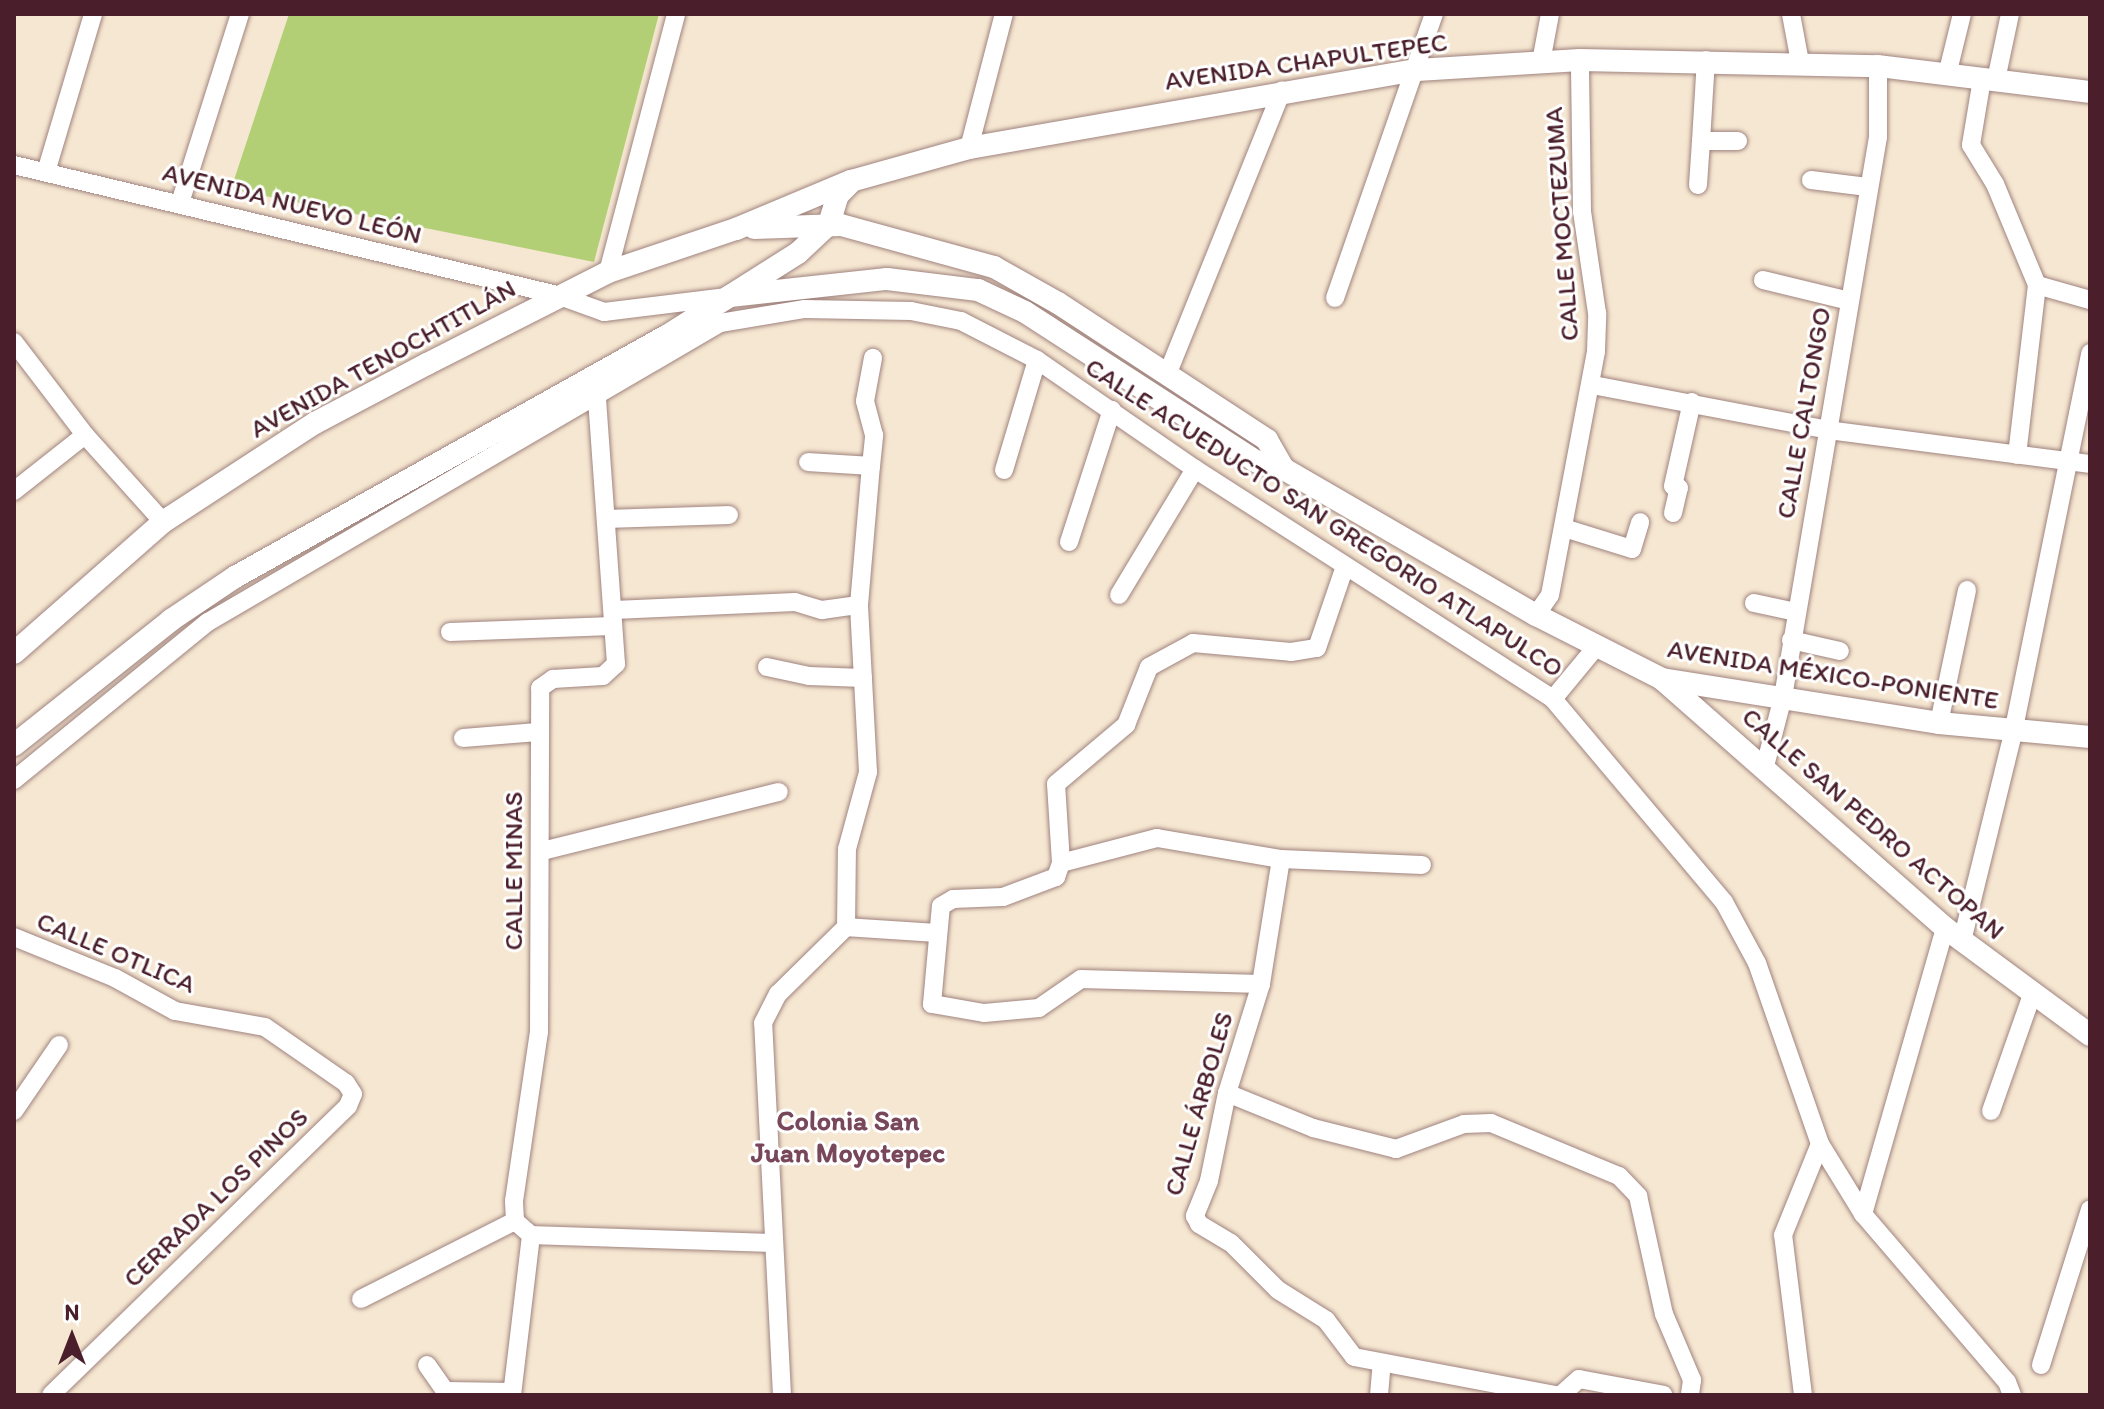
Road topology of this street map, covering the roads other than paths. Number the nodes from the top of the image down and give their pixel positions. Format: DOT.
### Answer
graph roads {
  1 [pos="93,14"];
  2 [pos="240,14"];
  3 [pos="676,14"];
  4 [pos="1004,14"];
  5 [pos="1434,14"];
  6 [pos="1550,14"];
  7 [pos="1791,14"];
  8 [pos="1962,14"];
  9 [pos="2010,14"];
  10 [pos="1580,60"];
  11 [pos="1706,60"];
  12 [pos="1541,62"];
  13 [pos="1800,62"];
  14 [pos="1878,66"];
  15 [pos="1417,70"];
  16 [pos="1947,75"];
  17 [pos="1989,79"];
  18 [pos="1282,90"];
  19 [pos="2090,92"];
  20 [pos="1701,141"];
  21 [pos="1738,141"];
  22 [pos="969,148"];
  23 [pos="14,165"];
  24 [pos="46,172"];
  25 [pos="1811,180"];
  26 [pos="851,181"];
  27 [pos="1698,185"];
  28 [pos="1868,187"];
  29 [pos="180,203"];
  30 [pos="829,224"];
  31 [pos="736,229"];
  32 [pos="608,272"];
  33 [pos="1763,280"];
  34 [pos="2037,285"];
  35 [pos="557,295"];
  36 [pos="1335,298"];
  37 [pos="2090,300"];
  38 [pos="1850,301"];
  39 [pos="721,309"];
  40 [pos="14,342"];
  41 [pos="2090,353"];
  42 [pos="873,358"];
  43 [pos="1037,360"];
  44 [pos="1167,375"];
  45 [pos="1593,385"];
  46 [pos="597,398"];
  47 [pos="1692,402"];
  48 [pos="1112,410"];
  49 [pos="1828,430"];
  50 [pos="85,435"];
  51 [pos="2017,455"];
  52 [pos="808,462"];
  53 [pos="2068,462"];
  54 [pos="2090,464"];
  55 [pos="871,466"];
  56 [pos="1195,469"];
  57 [pos="1284,469"];
  58 [pos="1004,470"];
  59 [pos="14,491"];
  60 [pos="1673,513"];
  61 [pos="729,515"];
  62 [pos="607,519"];
  63 [pos="163,522"];
  64 [pos="1640,522"];
  65 [pos="1564,528"];
  66 [pos="1069,542"];
  67 [pos="1345,566"];
  68 [pos="1967,590"];
  69 [pos="1119,595"];
  70 [pos="1754,603"];
  71 [pos="859,605"];
  72 [pos="1796,612"];
  73 [pos="1536,615"];
  74 [pos="613,618"];
  75 [pos="450,632"];
  76 [pos="1791,640"];
  77 [pos="1596,647"];
  78 [pos="1840,651"];
  79 [pos="14,653"];
  80 [pos="767,667"];
  81 [pos="863,678"];
  82 [pos="1662,679"];
  83 [pos="1783,697"];
  84 [pos="1553,699"];
  85 [pos="1939,723"];
  86 [pos="538,732"];
  87 [pos="2013,733"];
  88 [pos="2090,737"];
  89 [pos="463,738"];
  90 [pos="14,745"];
  91 [pos="1765,766"];
  92 [pos="14,780"];
  93 [pos="779,792"];
  94 [pos="542,851"];
  95 [pos="1281,859"];
  96 [pos="1061,863"];
  97 [pos="1422,865"];
  98 [pos="846,927"];
  99 [pos="936,933"];
  100 [pos="1953,934"];
  101 [pos="14,937"];
  102 [pos="1261,984"];
  103 [pos="2033,992"];
  104 [pos="2090,1035"];
  105 [pos="59,1045"];
  106 [pos="1227,1093"];
  107 [pos="348,1106"];
  108 [pos="14,1111"];
  109 [pos="1991,1111"];
  110 [pos="1820,1144"];
  111 [pos="2090,1210"];
  112 [pos="1863,1214"];
  113 [pos="515,1221"];
  114 [pos="531,1235"];
  115 [pos="771,1243"];
  116 [pos="361,1299"];
  117 [pos="1382,1363"];
  118 [pos="427,1365"];
  119 [pos="2041,1365"];
  120 [pos="512,1394"];
  121 [pos="51,1395"];
  122 [pos="782,1395"];
  123 [pos="1379,1395"];
  124 [pos="1555,1395"];
  125 [pos="1561,1395"];
  126 [pos="1664,1395"];
  127 [pos="1690,1395"];
  128 [pos="1803,1395"];
  129 [pos="2012,1395"];
  1 -- 24 [label="street"];
  2 -- 29 [label="street"];
  3 -- 32 [label="street"];
  4 -- 22 [label="street"];
  5 -- 15 [label="street"];
  6 -- 12 [label="street"];
  7 -- 13 [label="street"];
  8 -- 16 [label="street"];
  9 -- 17 [label="street"];
  10 -- 11 [label="main road, AVENIDA CHAPULTEPEC"];
  10 -- 12 [label="main road, AVENIDA CHAPULTEPEC"];
  10 -- 45 [label="street, CALLE MOCTEZUMA"];
  11 -- 13 [label="main road, AVENIDA CHAPULTEPEC"];
  11 -- 20 [label="street"];
  12 -- 15 [label="main road, AVENIDA CHAPULTEPEC"];
  13 -- 14 [label="main road, AVENIDA CHAPULTEPEC"];
  14 -- 16 [label="main road, AVENIDA CHAPULTEPEC"];
  14 -- 28 [label="street, CALLE CALTONGO"];
  15 -- 18 [label="main road, AVENIDA CHAPULTEPEC"];
  15 -- 36 [label="street"];
  16 -- 17 [label="main road, AVENIDA CHAPULTEPEC"];
  17 -- 19 [label="main road, AVENIDA CHAPULTEPEC"];
  17 -- 34 [label="street"];
  18 -- 22 [label="main road, AVENIDA CHAPULTEPEC"];
  18 -- 44 [label="street"];
  20 -- 21 [label="street"];
  20 -- 27 [label="street"];
  22 -- 26 [label="main road, AVENIDA CHAPULTEPEC"];
  23 -- 24 [label="street, AVENIDA NUEVO LEÓN"];
  24 -- 29 [label="street, AVENIDA NUEVO LEÓN"];
  25 -- 28 [label="street"];
  26 -- 30 [label="main road"];
  26 -- 31 [label="main road, AVENIDA CHAPULTEPEC"];
  28 -- 38 [label="street, CALLE CALTONGO"];
  29 -- 35 [label="street, AVENIDA NUEVO LEÓN"];
  30 -- 31 [label="main road"];
  30 -- 39 [label="main road, AVENIDA MÉXICO-PONIENTE"];
  30 -- 44 [label="main road, AVENIDA MÉXICO-PONIENTE"];
  31 -- 32 [label="main road, AVENIDA CHAPULTEPEC"];
  32 -- 35 [label="main road, AVENIDA CHAPULTEPEC"];
  33 -- 38 [label="street"];
  34 -- 37 [label="street"];
  34 -- 51 [label="street"];
  35 -- 39 [label="street, AVENIDA NUEVO LEÓN"];
  35 -- 63 [label="main road, AVENIDA TENOCHTITLÁN"];
  38 -- 49 [label="street, CALLE CALTONGO"];
  39 -- 43 [label="street, CALLE ACUEDUCTO SAN GREGORIO ATLAPULCO"];
  39 -- 46 [label="street"];
  39 -- 57 [label="main road, AVENIDA MÉXICO-PONIENTE"];
  39 -- 90 [label="main road, AVENIDA MÉXICO-PONIENTE"];
  40 -- 50 [label="street"];
  41 -- 53 [label="street"];
  42 -- 55 [label="street"];
  43 -- 48 [label="street, CALLE ACUEDUCTO SAN GREGORIO ATLAPULCO"];
  43 -- 58 [label="street"];
  44 -- 57 [label="main road, AVENIDA MÉXICO-PONIENTE"];
  45 -- 47 [label="street"];
  45 -- 65 [label="street, CALLE MOCTEZUMA"];
  46 -- 62 [label="street, CALLE MINAS"];
  46 -- 92 [label="street"];
  47 -- 49 [label="street"];
  47 -- 60 [label="street"];
  48 -- 56 [label="street, CALLE ACUEDUCTO SAN GREGORIO ATLAPULCO"];
  48 -- 66 [label="street"];
  49 -- 51 [label="street"];
  49 -- 72 [label="street, CALLE CALTONGO"];
  50 -- 59 [label="street"];
  50 -- 63 [label="street"];
  51 -- 53 [label="street"];
  52 -- 55 [label="street"];
  53 -- 54 [label="street"];
  53 -- 87 [label="street"];
  55 -- 71 [label="street"];
  56 -- 67 [label="street, CALLE ACUEDUCTO SAN GREGORIO ATLAPULCO"];
  56 -- 69 [label="street"];
  57 -- 73 [label="main road, AVENIDA MÉXICO-PONIENTE"];
  61 -- 62 [label="street"];
  62 -- 74 [label="street, CALLE MINAS"];
  63 -- 79 [label="main road, AVENIDA TENOCHTITLÁN"];
  64 -- 65 [label="street"];
  65 -- 73 [label="street, CALLE MOCTEZUMA"];
  67 -- 84 [label="street, CALLE ACUEDUCTO SAN GREGORIO ATLAPULCO"];
  67 -- 96 [label="street"];
  68 -- 85 [label="street"];
  70 -- 72 [label="street"];
  71 -- 74 [label="street"];
  71 -- 81 [label="street"];
  72 -- 76 [label="street, CALLE CALTONGO"];
  73 -- 77 [label="main road, AVENIDA MÉXICO-PONIENTE"];
  74 -- 75 [label="street"];
  74 -- 86 [label="street, CALLE MINAS"];
  76 -- 78 [label="street"];
  76 -- 83 [label="street, CALLE CALTONGO"];
  77 -- 82 [label="main road, AVENIDA MÉXICO-PONIENTE"];
  77 -- 84 [label="street"];
  80 -- 81 [label="street"];
  81 -- 98 [label="street"];
  82 -- 83 [label="main road, AVENIDA MÉXICO-PONIENTE"];
  82 -- 91 [label="main road, CALLE SAN PEDRO ACTOPAN"];
  83 -- 85 [label="main road, AVENIDA MÉXICO-PONIENTE"];
  83 -- 91 [label="street, CALLE CALTONGO"];
  84 -- 110 [label="street, CALLE ACUEDUCTO SAN GREGORIO ATLAPULCO"];
  85 -- 87 [label="main road, AVENIDA MÉXICO-PONIENTE"];
  86 -- 89 [label="street"];
  86 -- 94 [label="street, CALLE MINAS"];
  87 -- 88 [label="main road, AVENIDA MÉXICO-PONIENTE"];
  87 -- 100 [label="street"];
  91 -- 100 [label="main road, CALLE SAN PEDRO ACTOPAN"];
  93 -- 94 [label="street"];
  94 -- 113 [label="street, CALLE MINAS"];
  95 -- 96 [label="street"];
  95 -- 97 [label="street"];
  95 -- 102 [label="street, CALLE ÁRBOLES"];
  96 -- 99 [label="street"];
  98 -- 99 [label="street"];
  98 -- 115 [label="street"];
  99 -- 102 [label="street"];
  100 -- 103 [label="main road, CALLE SAN PEDRO ACTOPAN"];
  100 -- 112 [label="street"];
  101 -- 107 [label="street, CALLE OTLICA"];
  102 -- 106 [label="street, CALLE ÁRBOLES"];
  103 -- 104 [label="main road, CALLE SAN PEDRO ACTOPAN"];
  103 -- 109 [label="street"];
  105 -- 108 [label="street"];
  106 -- 117 [label="street, CALLE ÁRBOLES"];
  106 -- 127 [label="street"];
  107 -- 121 [label="street, CERRADA LOS PINOS"];
  110 -- 112 [label="street, CALLE ACUEDUCTO SAN GREGORIO ATLAPULCO"];
  110 -- 128 [label="street"];
  111 -- 119 [label="street"];
  112 -- 129 [label="street, CALLE ACUEDUCTO SAN GREGORIO ATLAPULCO"];
  113 -- 114 [label="street"];
  113 -- 116 [label="street"];
  114 -- 115 [label="street"];
  114 -- 120 [label="street"];
  115 -- 122 [label="street"];
  117 -- 123 [label="street"];
  117 -- 124 [label="street"];
  118 -- 120 [label="street"];
  125 -- 126 [label="street"];
}
